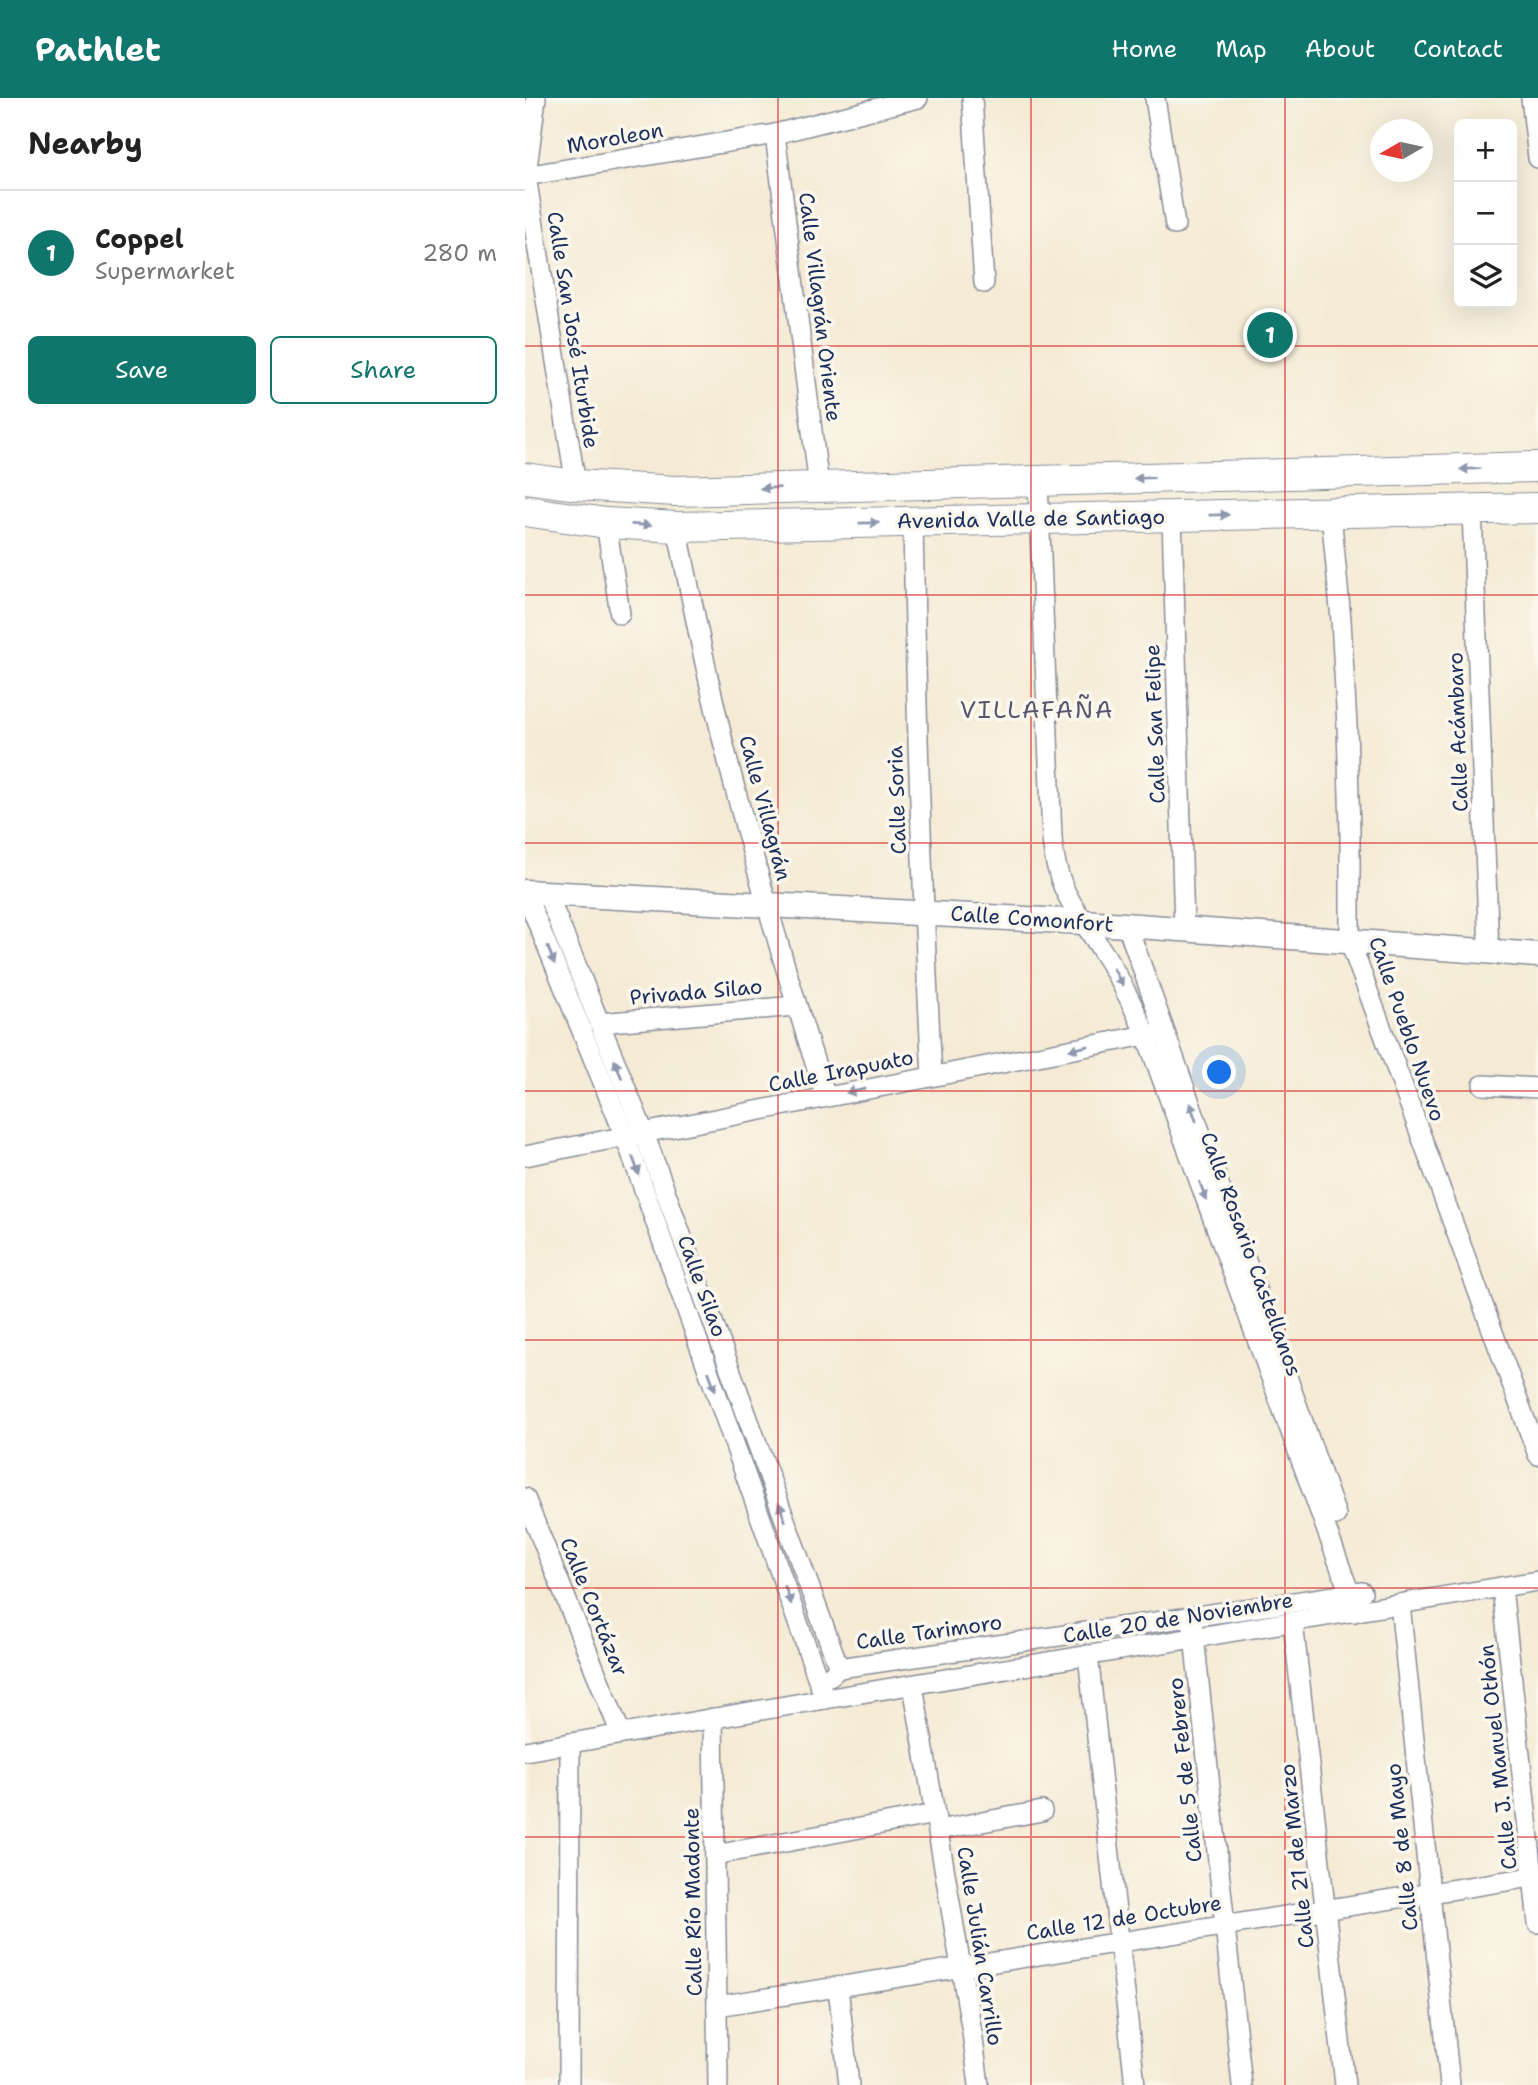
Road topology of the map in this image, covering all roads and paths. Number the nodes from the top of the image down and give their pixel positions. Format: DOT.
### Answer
graph roads {
  1 [pos="536,98"];
  2 [pos="918,98"];
  3 [pos="972,98"];
  4 [pos="1155,98"];
  5 [pos="1531,98"];
  6 [pos="775,134"];
  7 [pos="1538,158"];
  8 [pos="526,171"];
  9 [pos="1175,225"];
  10 [pos="984,283"];
  11 [pos="1538,467"];
  12 [pos="525,478"];
  13 [pos="1038,481"];
  14 [pos="576,485"];
  15 [pos="819,487"];
  16 [pos="1538,509"];
  17 [pos="1472,510"];
  18 [pos="525,512"];
  19 [pos="1331,513"];
  20 [pos="1172,516"];
  21 [pos="1040,519"];
  22 [pos="913,522"];
  23 [pos="606,523"];
  24 [pos="677,527"];
  25 [pos="620,614"];
  26 [pos="532,892"];
  27 [pos="766,904"];
  28 [pos="923,912"];
  29 [pos="1083,922"];
  30 [pos="1127,925"];
  31 [pos="1184,929"];
  32 [pos="1350,942"];
  33 [pos="1489,952"];
  34 [pos="1538,955"];
  35 [pos="796,1006"];
  36 [pos="599,1023"];
  37 [pos="1156,1033"];
  38 [pos="932,1076"];
  39 [pos="1483,1085"];
  40 [pos="1538,1088"];
  41 [pos="826,1097"];
  42 [pos="635,1134"];
  43 [pos="525,1156"];
  44 [pos="1533,1430"];
  45 [pos="1538,1455"];
  46 [pos="525,1498"];
  47 [pos="1538,1581"];
  48 [pos="1502,1587"];
  49 [pos="1358,1602"];
  50 [pos="1400,1604"];
  51 [pos="1192,1617"];
  52 [pos="1293,1622"];
  53 [pos="1195,1639"];
  54 [pos="1088,1656"];
  55 [pos="839,1668"];
  56 [pos="913,1685"];
  57 [pos="825,1699"];
  58 [pos="713,1718"];
  59 [pos="621,1734"];
  60 [pos="570,1743"];
  61 [pos="525,1751"];
  62 [pos="1042,1811"];
  63 [pos="936,1822"];
  64 [pos="715,1855"];
  65 [pos="1536,1876"];
  66 [pos="1430,1893"];
  67 [pos="1326,1909"];
  68 [pos="1538,1923"];
  69 [pos="1224,1926"];
  70 [pos="1119,1942"];
  71 [pos="961,1967"];
  72 [pos="838,1987"];
  73 [pos="717,2006"];
  74 [pos="569,2085"];
  75 [pos="718,2085"];
  76 [pos="849,2085"];
  77 [pos="979,2085"];
  78 [pos="1135,2085"];
  79 [pos="1241,2085"];
  80 [pos="1345,2085"];
  81 [pos="1450,2085"];
  1 -- 8 [label="street, Calle San José Iturbide"];
  2 -- 6 [label="street, Moroleon"];
  3 -- 10 [label="street"];
  4 -- 9 [label="street"];
  5 -- 7 [label="street"];
  6 -- 8 [label="street, Moroleon"];
  6 -- 15 [label="street, Calle Villagrán Oriente"];
  8 -- 14 [label="street, Calle San José Iturbide"];
  11 -- 13 [label="main road, Avenida Valle de Santiago, one-way"];
  12 -- 14 [label="main road, Avenida Valle de Santiago"];
  13 -- 15 [label="main road, Avenida Valle de Santiago"];
  13 -- 21 [label="street, Calle Rosario Castellanos"];
  15 -- 14 [label="main road, Avenida Valle de Santiago, one-way"];
  16 -- 17 [label="main road, Avenida Valle de Santiago"];
  17 -- 19 [label="main road, Avenida Valle de Santiago"];
  17 -- 33 [label="street, Calle Acámbaro"];
  18 -- 23 [label="main road, Avenida Valle de Santiago"];
  20 -- 19 [label="main road, Avenida Valle de Santiago, one-way"];
  19 -- 32 [label="street, Calle Pueblo Nuevo"];
  20 -- 21 [label="main road, Avenida Valle de Santiago"];
  20 -- 31 [label="street, Calle San Felipe"];
  21 -- 22 [label="main road, Avenida Valle de Santiago"];
  21 -- 29 [label="street, Calle Rosario Castellanos"];
  24 -- 22 [label="main road, Avenida Valle de Santiago, one-way"];
  22 -- 28 [label="street, Calle Soria"];
  23 -- 24 [label="main road, Avenida Valle de Santiago, one-way"];
  23 -- 25 [label="street"];
  24 -- 27 [label="street, Calle Villagrán"];
  26 -- 27 [label="street, Calle Comonfort"];
  26 -- 36 [label="street, Calle Silao"];
  26 -- 42 [label="street, Calle Silao, one-way"];
  27 -- 28 [label="street, Calle Comonfort"];
  27 -- 35 [label="street, Calle Villagrán"];
  28 -- 29 [label="street, Calle Comonfort"];
  28 -- 38 [label="street, Calle Soria"];
  29 -- 30 [label="street, Calle Comonfort"];
  29 -- 37 [label="street, Calle Rosario Castellanos, one-way"];
  30 -- 31 [label="street, Calle Comonfort"];
  30 -- 37 [label="street, Calle Rosario Castellanos"];
  31 -- 32 [label="street, Calle Comonfort"];
  32 -- 33 [label="street, Calle Comonfort"];
  32 -- 44 [label="street, Calle Pueblo Nuevo"];
  33 -- 34 [label="street, Calle Comonfort"];
  35 -- 36 [label="street, Privada Silao"];
  35 -- 41 [label="street, Calle Villagrán"];
  42 -- 36 [label="street, Calle Silao, one-way"];
  37 -- 38 [label="street, Calle Irapuato, one-way"];
  37 -- 49 [label="street, Calle Rosario Castellanos"];
  38 -- 41 [label="street, Calle Irapuato, one-way"];
  39 -- 40 [label="street"];
  41 -- 42 [label="street, Calle Irapuato"];
  42 -- 43 [label="street, Calle Irapuato"];
  55 -- 42 [label="street, Calle Silao, one-way"];
  42 -- 57 [label="street, Calle Silao, one-way"];
  44 -- 45 [label="street, Calle Pueblo Nuevo"];
  46 -- 59 [label="street, Calle Cortázar"];
  47 -- 48 [label="street, Calle 20 de Noviembre"];
  48 -- 50 [label="street, Calle 20 de Noviembre"];
  48 -- 65 [label="street, Calle J. Manuel Othón"];
  49 -- 50 [label="street, Calle 20 de Noviembre"];
  49 -- 51 [label="street, Calle Tarimoro"];
  49 -- 52 [label="street, Calle 20 de Noviembre"];
  50 -- 66 [label="street, Calle 8 de Mayo"];
  51 -- 53 [label="street, Calle 5 de Febrero"];
  51 -- 55 [label="street, Calle Tarimoro"];
  52 -- 53 [label="street, Calle 20 de Noviembre"];
  52 -- 67 [label="street, Calle 21 de Marzo"];
  53 -- 54 [label="street, Calle 20 de Noviembre"];
  53 -- 69 [label="street, Calle 5 de Febrero"];
  54 -- 56 [label="street, Calle 20 de Noviembre"];
  54 -- 70 [label="street"];
  55 -- 57 [label="street, Calle Tarimoro"];
  56 -- 57 [label="street, Calle 20 de Noviembre"];
  56 -- 63 [label="street, Calle Julián Carrillo"];
  57 -- 58 [label="street"];
  58 -- 59 [label="street"];
  58 -- 64 [label="street, Calle Río Madonte"];
  59 -- 60 [label="street"];
  60 -- 61 [label="street"];
  60 -- 74 [label="street"];
  62 -- 63 [label="street"];
  63 -- 64 [label="street"];
  63 -- 71 [label="street, Calle Julián Carrillo"];
  64 -- 73 [label="street, Calle Río Madonte"];
  65 -- 66 [label="street, Calle 12 de Octubre"];
  65 -- 68 [label="street, Calle J. Manuel Othón"];
  66 -- 67 [label="street, Calle 12 de Octubre"];
  66 -- 81 [label="street, Calle 8 de Mayo"];
  67 -- 69 [label="street, Calle 12 de Octubre"];
  67 -- 80 [label="street, Calle 21 de Marzo"];
  69 -- 70 [label="street, Calle 12 de Octubre"];
  69 -- 79 [label="street, Calle 5 de Febrero"];
  70 -- 71 [label="street, Calle 12 de Octubre"];
  70 -- 78 [label="street"];
  71 -- 72 [label="street, Calle 12 de Octubre"];
  71 -- 77 [label="street, Calle Julián Carrillo"];
  72 -- 73 [label="street, Calle 12 de Octubre"];
  72 -- 76 [label="street"];
  73 -- 75 [label="street, Calle Río Madonte"];
}
